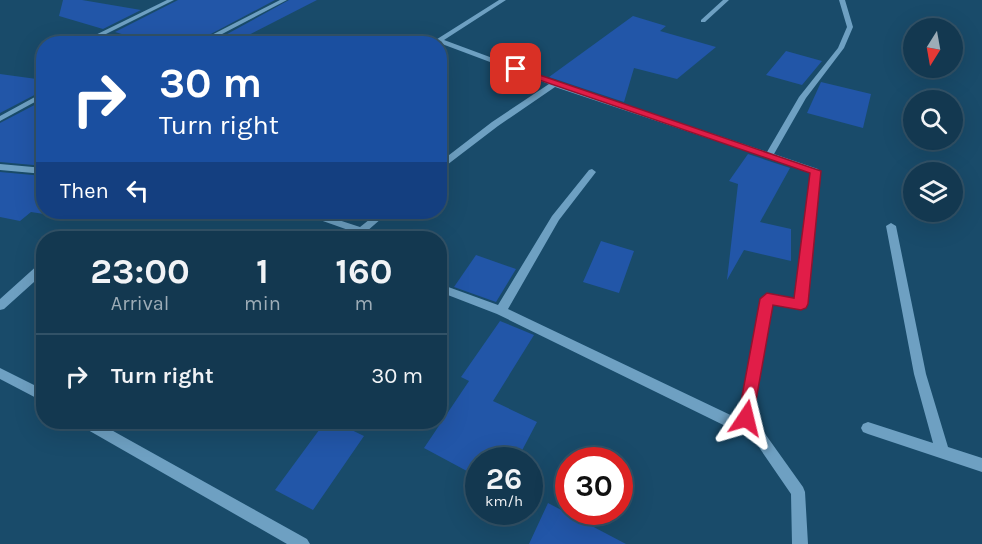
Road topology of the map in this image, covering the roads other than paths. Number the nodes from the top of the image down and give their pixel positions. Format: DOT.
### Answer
graph roads {
  1 [pos="171,0"];
  2 [pos="284,0"];
  3 [pos="503,0"];
  4 [pos="726,0"];
  5 [pos="842,0"];
  6 [pos="703,21"];
  7 [pos="97,36"];
  8 [pos="213,36"];
  9 [pos="446,36"];
  10 [pos="447,46"];
  11 [pos="554,84"];
  12 [pos="36,99"];
  13 [pos="0,119"];
  14 [pos="768,155"];
  15 [pos="447,161"];
  16 [pos="0,167"];
  17 [pos="36,170"];
  18 [pos="592,172"];
  19 [pos="327,219"];
  20 [pos="376,219"];
  21 [pos="891,226"];
  22 [pos="362,231"];
  23 [pos="36,273"];
  24 [pos="447,291"];
  25 [pos="0,306"];
  26 [pos="501,312"];
  27 [pos="0,373"];
  28 [pos="36,393"];
  29 [pos="868,428"];
  30 [pos="98,429"];
  31 [pos="759,437"];
  32 [pos="943,453"];
  33 [pos="982,465"];
  34 [pos="302,544"];
  35 [pos="800,544"];
  1 -- 7 [label="street"];
  2 -- 8 [label="street"];
  3 -- 9 [label="street"];
  4 -- 6 [label="street"];
  5 -- 14 [label="street"];
  10 -- 11 [label="street"];
  11 -- 14 [label="street"];
  11 -- 15 [label="street"];
  12 -- 13 [label="street"];
  14 -- 31 [label="street"];
  16 -- 17 [label="street"];
  18 -- 26 [label="street"];
  19 -- 22 [label="street"];
  20 -- 22 [label="street"];
  21 -- 32 [label="street"];
  23 -- 25 [label="street"];
  24 -- 26 [label="street"];
  26 -- 31 [label="street"];
  27 -- 28 [label="street"];
  29 -- 32 [label="street"];
  30 -- 34 [label="street"];
  31 -- 35 [label="street"];
  32 -- 33 [label="street"];
}
